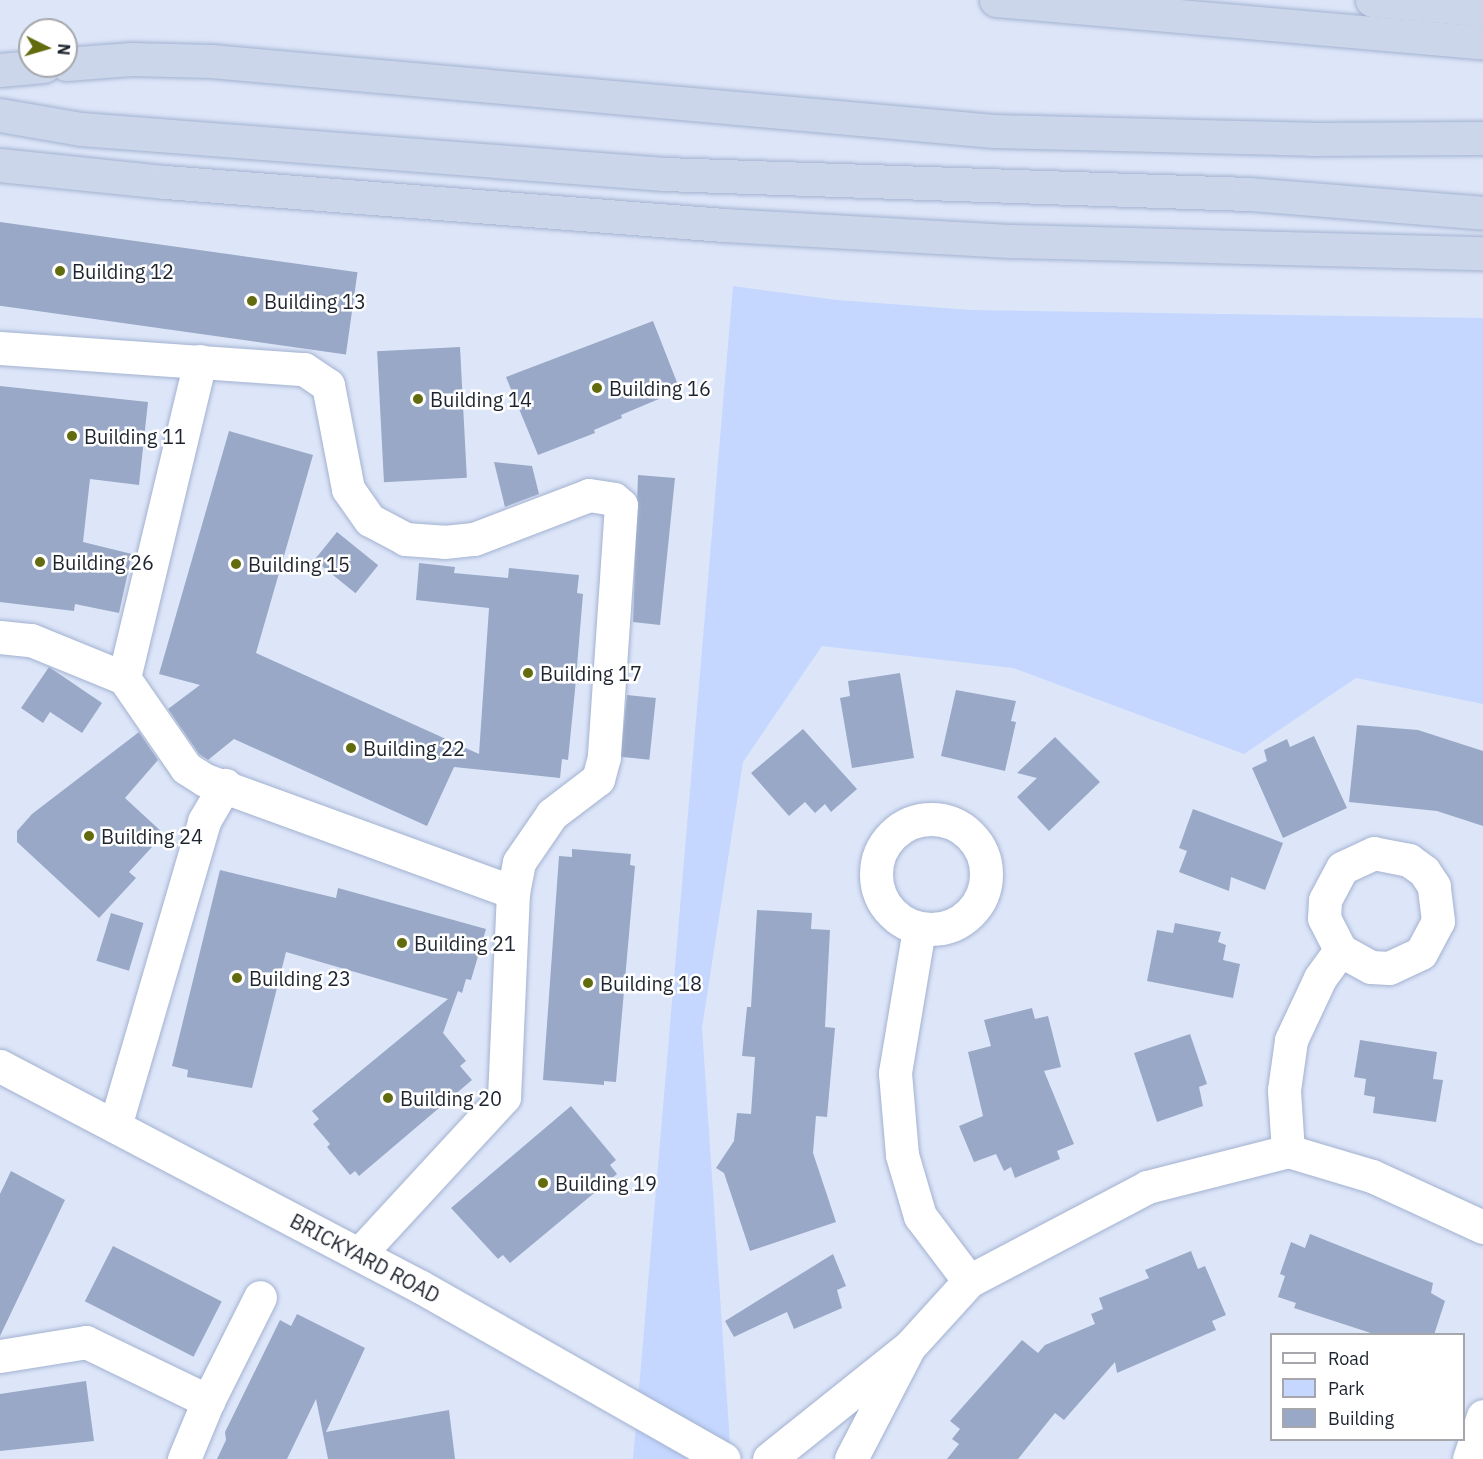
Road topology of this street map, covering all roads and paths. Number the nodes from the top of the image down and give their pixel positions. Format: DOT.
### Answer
graph roads {
  1 [pos="996,0"];
  2 [pos="1372,0"];
  3 [pos="1483,10"];
  4 [pos="1483,43"];
  5 [pos="78,63"];
  6 [pos="18,68"];
  7 [pos="0,70"];
  8 [pos="0,115"];
  9 [pos="1483,138"];
  10 [pos="0,165"];
  11 [pos="1483,213"];
  12 [pos="1483,253"];
  13 [pos="0,348"];
  14 [pos="200,361"];
  15 [pos="0,637"];
  16 [pos="124,678"];
  17 [pos="225,785"];
  18 [pos="513,892"];
  19 [pos="919,929"];
  20 [pos="1340,950"];
  21 [pos="0,1066"];
  22 [pos="114,1126"];
  23 [pos="1288,1151"];
  24 [pos="1483,1227"];
  25 [pos="359,1254"];
  26 [pos="969,1281"];
  27 [pos="260,1297"];
  28 [pos="909,1347"];
  29 [pos="0,1356"];
  30 [pos="208,1401"];
  31 [pos="1483,1416"];
  32 [pos="184,1459"];
  33 [pos="724,1459"];
  34 [pos="769,1459"];
  35 [pos="851,1459"];
  36 [pos="1469,1459"];
  1 -- 4 [label="highway"];
  2 -- 3 [label="highway"];
  5 -- 9 [label="highway"];
  6 -- 7 [label="highway"];
  8 -- 11 [label="highway"];
  10 -- 12 [label="highway"];
  13 -- 14 [label="street"];
  14 -- 16 [label="street"];
  14 -- 18 [label="street"];
  15 -- 16 [label="street"];
  16 -- 17 [label="street"];
  17 -- 18 [label="street"];
  17 -- 22 [label="street"];
  18 -- 25 [label="street"];
  19 -- 26 [label="street"];
  20 -- 23 [label="street"];
  21 -- 22 [label="street, BRICKYARD ROAD"];
  22 -- 25 [label="street, BRICKYARD ROAD"];
  23 -- 24 [label="street"];
  23 -- 26 [label="street"];
  25 -- 33 [label="street, BRICKYARD ROAD"];
  26 -- 28 [label="street"];
  27 -- 30 [label="street"];
  28 -- 34 [label="street"];
  28 -- 35 [label="street"];
  29 -- 30 [label="street"];
  30 -- 32 [label="street"];
  31 -- 36 [label="street"];
}
